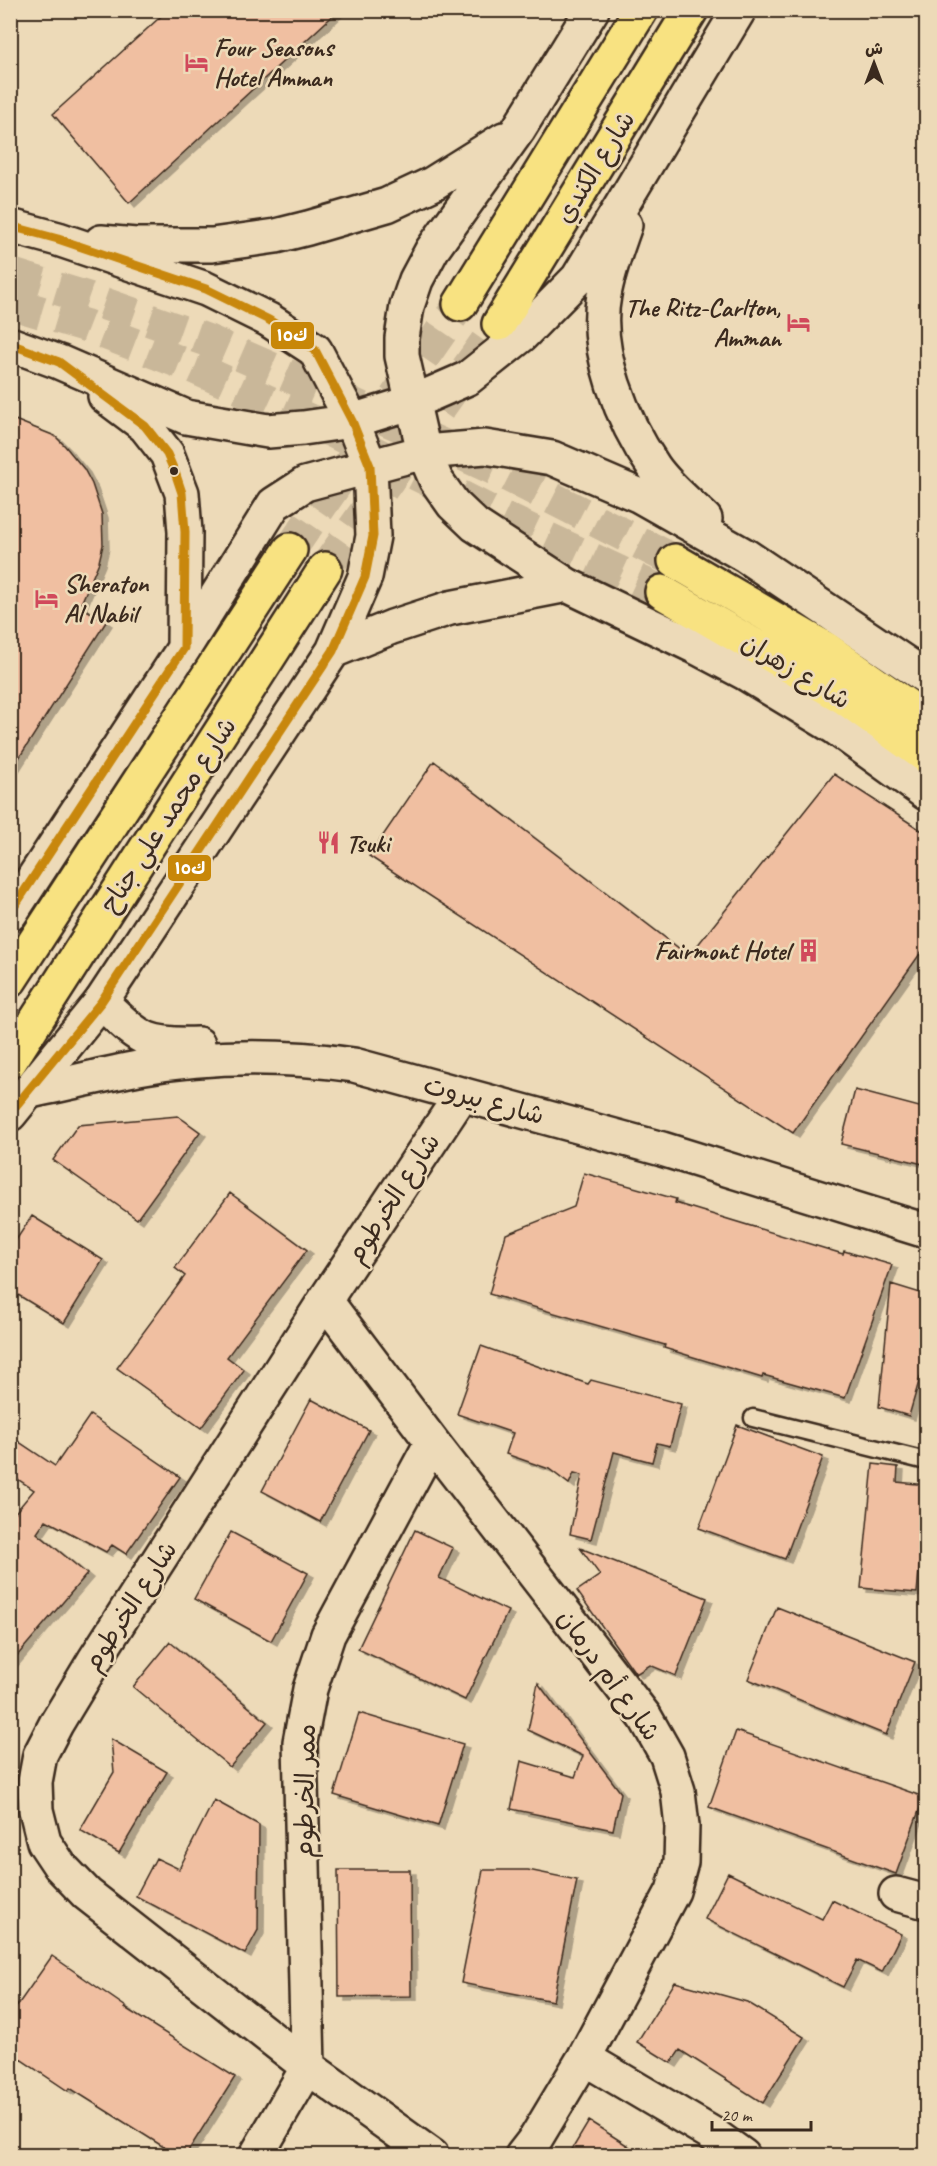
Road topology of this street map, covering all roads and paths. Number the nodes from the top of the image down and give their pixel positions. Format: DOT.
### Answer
graph roads {
  1 [pos="592,10"];
  2 [pos="641,10"];
  3 [pos="691,10"];
  4 [pos="739,10"];
  5 [pos="518,130"];
  6 [pos="646,164"];
  7 [pos="10,226"];
  8 [pos="58,239"];
  9 [pos="460,304"];
  10 [pos="499,324"];
  11 [pos="10,344"];
  12 [pos="59,362"];
  13 [pos="413,402"];
  14 [pos="352,421"];
  15 [pos="424,452"];
  16 [pos="370,466"];
  17 [pos="290,550"];
  18 [pos="746,556"];
  19 [pos="675,561"];
  20 [pos="325,569"];
  21 [pos="567,585"];
  22 [pos="662,592"];
  23 [pos="184,648"];
  24 [pos="333,651"];
  25 [pos="927,677"];
  26 [pos="927,719"];
  27 [pos="927,756"];
  28 [pos="927,793"];
  29 [pos="10,914"];
  30 [pos="10,980"];
  31 [pos="101,1002"];
  32 [pos="359,1057"];
  33 [pos="10,1061"];
  34 [pos="462,1094"];
  35 [pos="20,1102"];
  36 [pos="665,1140"];
  37 [pos="927,1212"];
  38 [pos="927,1231"];
  39 [pos="326,1300"];
  40 [pos="753,1418"];
  41 [pos="432,1442"];
  42 [pos="927,1461"];
  43 [pos="584,2058"];
  44 [pos="308,2067"];
  45 [pos="256,2156"];
  46 [pos="432,2156"];
  47 [pos="522,2156"];
  48 [pos="743,2156"];
  1 -- 5 [label="main road"];
  2 -- 9 [label="main road, شارع الكندي"];
  3 -- 10 [label="main road, شارع الكندي"];
  4 -- 6 [label="main road"];
  5 -- 8 [label="main road"];
  5 -- 13 [label="main road"];
  6 -- 13 [label="main road"];
  6 -- 18 [label="main road"];
  7 -- 8 [label="main road"];
  8 -- 14 [label="main road"];
  11 -- 12 [label="main road"];
  12 -- 14 [label="main road"];
  12 -- 23 [label="main road"];
  13 -- 14 [label="main road"];
  13 -- 15 [label="main road"];
  14 -- 16 [label="main road"];
  15 -- 16 [label="main road"];
  15 -- 18 [label="main road"];
  15 -- 21 [label="main road"];
  16 -- 23 [label="main road"];
  16 -- 24 [label="main road, شارع محمد علي جناح"];
  17 -- 30 [label="main road, شارع محمد علي جناح"];
  18 -- 25 [label="main road"];
  19 -- 26 [label="main road, شارع زهران"];
  20 -- 33 [label="main road, شارع محمد علي جناح"];
  21 -- 24 [label="main road"];
  21 -- 28 [label="main road"];
  22 -- 27 [label="main road, شارع زهران"];
  23 -- 29 [label="main road"];
  24 -- 31 [label="main road, شارع محمد علي جناح"];
  31 -- 32 [label="main road, شارع بيروت"];
  31 -- 35 [label="main road, شارع محمد علي جناح"];
  32 -- 34 [label="main road, شارع بيروت"];
  32 -- 35 [label="main road, شارع بيروت"];
  32 -- 36 [label="main road, شارع بيروت"];
  34 -- 36 [label="main road, شارع بيروت"];
  34 -- 39 [label="main road, شارع الخرطوم"];
  36 -- 37 [label="main road, شارع بيروت"];
  36 -- 38 [label="main road, شارع بيروت"];
  39 -- 41 [label="main road, شارع أم درمان"];
  39 -- 44 [label="main road, شارع الخرطوم"];
  40 -- 42 [label="lane"];
  41 -- 43 [label="main road, شارع أم درمان"];
  41 -- 44 [label="main road, ممر الخرطوم"];
  43 -- 47 [label="main road, شارع أم درمان"];
  43 -- 48 [label="main road"];
  44 -- 45 [label="main road"];
  44 -- 46 [label="main road"];
}
